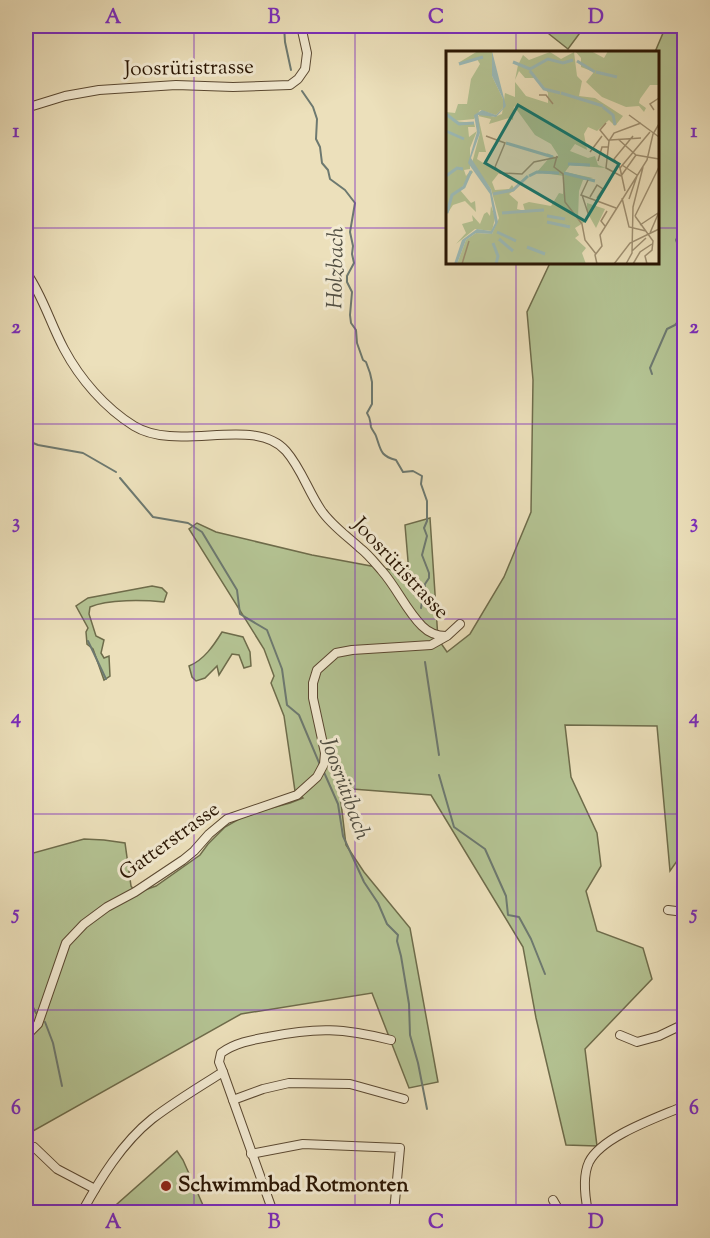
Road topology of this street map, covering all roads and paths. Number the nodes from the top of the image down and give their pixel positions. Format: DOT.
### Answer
graph roads {
  1 [pos="302,26"];
  2 [pos="26,108"];
  3 [pos="26,272"];
  4 [pos="460,624"];
  5 [pos="447,636"];
  6 [pos="668,910"];
  7 [pos="684,912"];
  8 [pos="684,1024"];
  9 [pos="620,1035"];
  10 [pos="26,1036"];
  11 [pos="391,1040"];
  12 [pos="222,1072"];
  13 [pos="404,1099"];
  14 [pos="233,1100"];
  15 [pos="684,1106"];
  16 [pos="34,1148"];
  17 [pos="251,1154"];
  18 [pos="95,1189"];
  19 [pos="553,1200"];
  20 [pos="82,1212"];
  21 [pos="273,1212"];
  22 [pos="394,1212"];
  23 [pos="560,1212"];
  24 [pos="588,1212"];
  1 -- 2 [label="street, Joosrütistrasse"];
  3 -- 5 [label="street, Joosrütistrasse"];
  4 -- 5 [label="street, Gatterstrasse"];
  5 -- 10 [label="street, Gatterstrasse"];
  6 -- 7 [label="street"];
  8 -- 9 [label="street"];
  11 -- 12 [label="street"];
  12 -- 14 [label="street"];
  12 -- 18 [label="street"];
  13 -- 14 [label="street"];
  14 -- 17 [label="street"];
  15 -- 24 [label="street"];
  16 -- 18 [label="street"];
  17 -- 21 [label="street"];
  17 -- 22 [label="street"];
  18 -- 20 [label="street"];
  19 -- 23 [label="street"];
}
